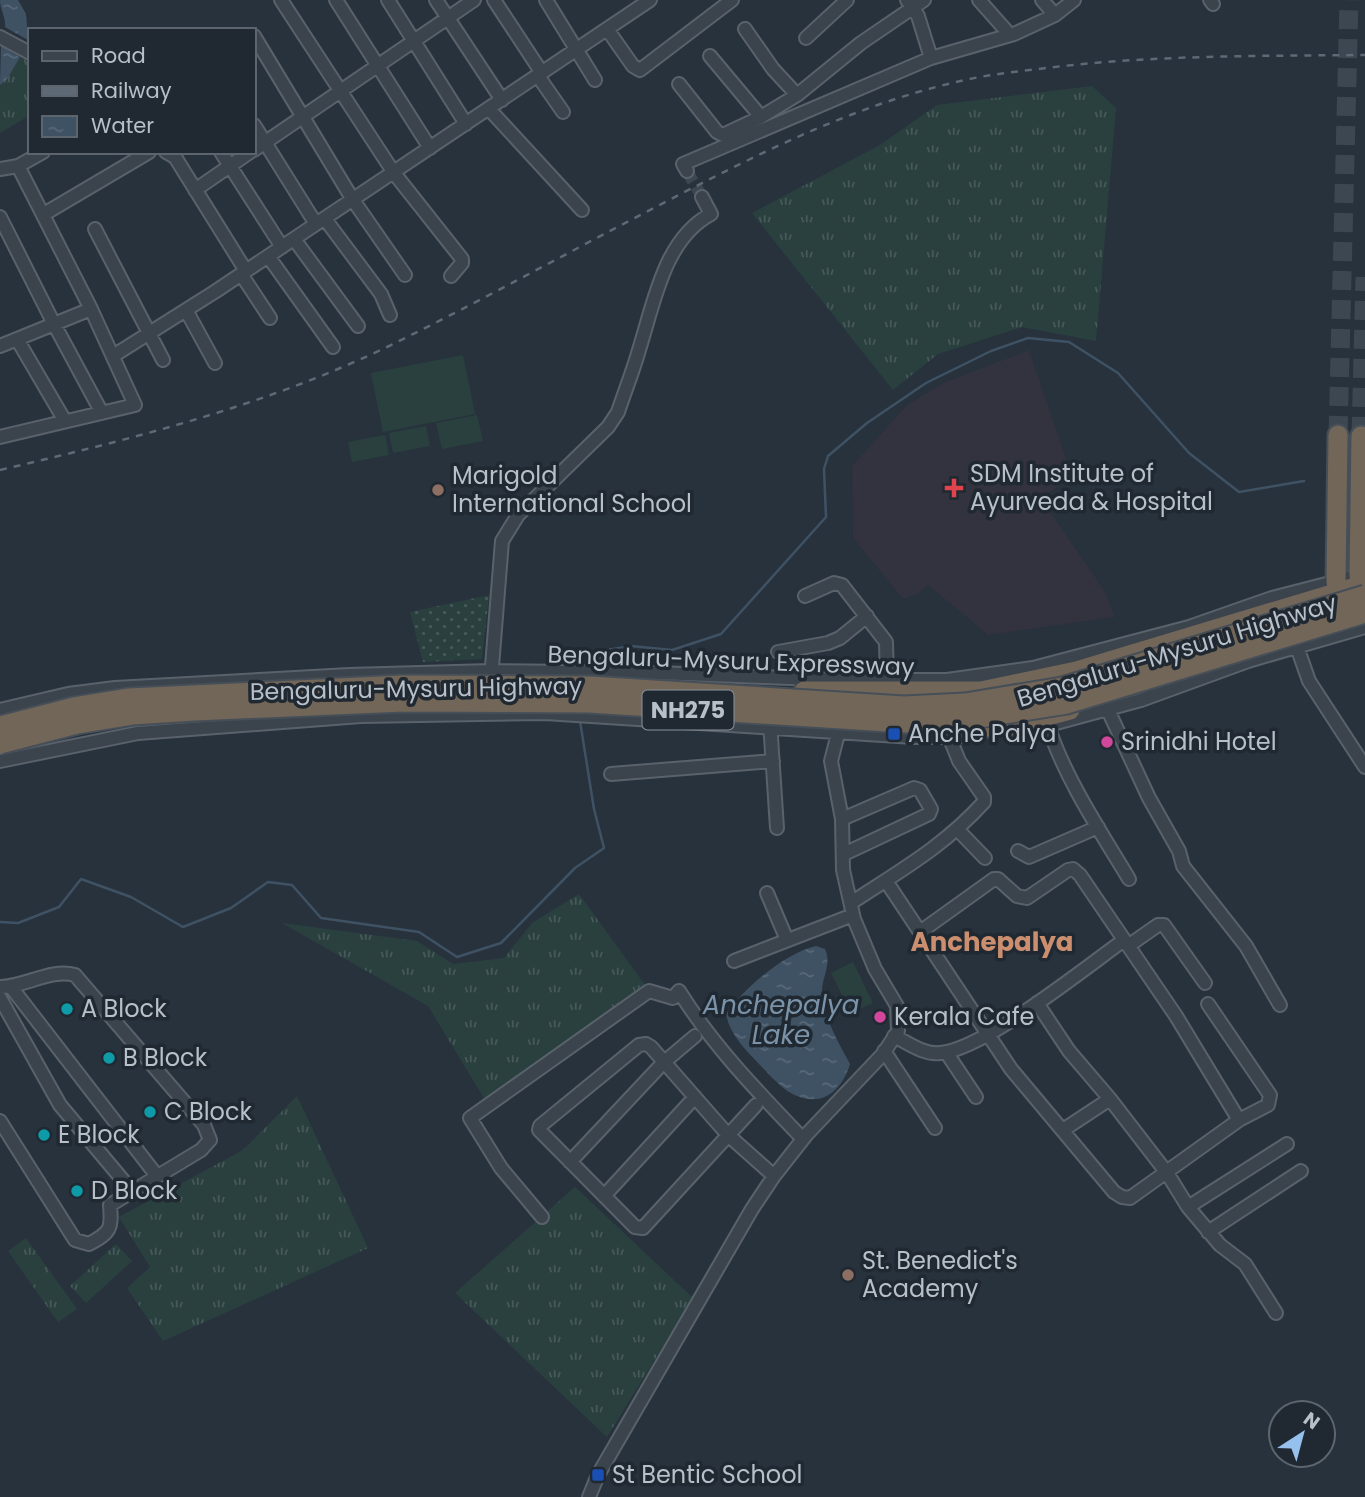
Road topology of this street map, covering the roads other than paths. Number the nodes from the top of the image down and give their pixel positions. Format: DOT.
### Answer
graph roads {
  1 [pos="281,0"];
  2 [pos="336,0"];
  3 [pos="388,0"];
  4 [pos="436,0"];
  5 [pos="474,0"];
  6 [pos="494,0"];
  7 [pos="546,0"];
  8 [pos="650,0"];
  9 [pos="732,0"];
  10 [pos="847,0"];
  11 [pos="979,0"];
  12 [pos="1042,0"];
  13 [pos="1074,0"];
  14 [pos="915,3"];
  15 [pos="1055,15"];
  16 [pos="448,18"];
  17 [pos="607,29"];
  18 [pos="745,29"];
  19 [pos="1010,36"];
  20 [pos="2,38"];
  21 [pos="806,38"];
  22 [pos="256,39"];
  23 [pos="414,41"];
  24 [pos="578,49"];
  25 [pos="27,52"];
  26 [pos="710,56"];
  27 [pos="931,58"];
  28 [pos="377,66"];
  29 [pos="540,75"];
  30 [pos="595,80"];
  31 [pos="679,84"];
  32 [pos="340,91"];
  33 [pos="796,95"];
  34 [pos="502,100"];
  35 [pos="489,109"];
  36 [pos="563,112"];
  37 [pos="302,117"];
  38 [pos="761,117"];
  39 [pos="466,124"];
  40 [pos="256,148"];
  41 [pos="430,148"];
  42 [pos="39,154"];
  43 [pos="146,154"];
  44 [pos="169,154"];
  45 [pos="221,154"];
  46 [pos="247,154"];
  47 [pos="18,166"];
  48 [pos="229,167"];
  49 [pos="0,169"];
  50 [pos="687,171"];
  51 [pos="394,173"];
  52 [pos="195,190"];
  53 [pos="702,197"];
  54 [pos="353,200"];
  55 [pos="582,210"];
  56 [pos="44,214"];
  57 [pos="0,217"];
  58 [pos="320,222"];
  59 [pos="95,229"];
  60 [pos="288,243"];
  61 [pos="268,257"];
  62 [pos="244,273"];
  63 [pos="405,275"];
  64 [pos="451,276"];
  65 [pos="91,309"];
  66 [pos="186,310"];
  67 [pos="390,315"];
  68 [pos="271,318"];
  69 [pos="54,324"];
  70 [pos="358,326"];
  71 [pos="149,334"];
  72 [pos="5,341"];
  73 [pos="333,347"];
  74 [pos="113,356"];
  75 [pos="163,360"];
  76 [pos="215,363"];
  77 [pos="102,412"];
  78 [pos="65,421"];
  79 [pos="1338,435"];
  80 [pos="1361,436"];
  81 [pos="0,437"];
  82 [pos="1363,578"];
  83 [pos="1336,582"];
  84 [pos="1365,595"];
  85 [pos="805,596"];
  86 [pos="1365,613"];
  87 [pos="867,615"];
  88 [pos="1365,620"];
  89 [pos="1365,627"];
  90 [pos="1297,647"];
  91 [pos="778,652"];
  92 [pos="491,675"];
  93 [pos="887,680"];
  94 [pos="846,686"];
  95 [pos="104,696"];
  96 [pos="0,710"];
  97 [pos="545,710"];
  98 [pos="1108,710"];
  99 [pos="0,717"];
  100 [pos="771,725"];
  101 [pos="1048,725"];
  102 [pos="0,726"];
  103 [pos="109,728"];
  104 [pos="839,729"];
  105 [pos="949,736"];
  106 [pos="0,744"];
  107 [pos="0,752"];
  108 [pos="0,761"];
  109 [pos="773,761"];
  110 [pos="1365,767"];
  111 [pos="611,774"];
  112 [pos="842,819"];
  113 [pos="1097,827"];
  114 [pos="777,828"];
  115 [pos="958,830"];
  116 [pos="1018,851"];
  117 [pos="844,854"];
  118 [pos="985,858"];
  119 [pos="1129,879"];
  120 [pos="886,881"];
  121 [pos="767,893"];
  122 [pos="852,909"];
  123 [pos="920,932"];
  124 [pos="787,940"];
  125 [pos="1126,943"];
  126 [pos="734,961"];
  127 [pos="1205,983"];
  128 [pos="6,987"];
  129 [pos="0,998"];
  130 [pos="1037,1003"];
  131 [pos="1208,1004"];
  132 [pos="1280,1005"];
  133 [pos="986,1034"];
  134 [pos="695,1036"];
  135 [pos="894,1036"];
  136 [pos="50,1038"];
  137 [pos="884,1051"];
  138 [pos="32,1052"];
  139 [pos="946,1052"];
  140 [pos="663,1063"];
  141 [pos="695,1097"];
  142 [pos="976,1097"];
  143 [pos="1110,1099"];
  144 [pos="756,1105"];
  145 [pos="1239,1119"];
  146 [pos="0,1121"];
  147 [pos="935,1128"];
  148 [pos="1063,1130"];
  149 [pos="728,1135"];
  150 [pos="803,1139"];
  151 [pos="1287,1144"];
  152 [pos="570,1162"];
  153 [pos="1301,1171"];
  154 [pos="1167,1173"];
  155 [pos="774,1175"];
  156 [pos="157,1176"];
  157 [pos="132,1191"];
  158 [pos="604,1196"];
  159 [pos="1188,1207"];
  160 [pos="542,1217"];
  161 [pos="1209,1232"];
  162 [pos="1276,1313"];
  163 [pos="589,1497"];
  1 -- 32 [label="street"];
  2 -- 28 [label="street"];
  3 -- 23 [label="street"];
  4 -- 16 [label="street"];
  5 -- 16 [label="street"];
  6 -- 29 [label="street"];
  7 -- 24 [label="street"];
  8 -- 17 [label="street"];
  9 -- 17 [label="street"];
  10 -- 21 [label="street"];
  11 -- 19 [label="street"];
  12 -- 15 [label="street"];
  13 -- 15 [label="street"];
  14 -- 27 [label="street"];
  14 -- 33 [label="street"];
  15 -- 19 [label="street"];
  16 -- 23 [label="street"];
  16 -- 34 [label="street"];
  17 -- 24 [label="street"];
  18 -- 33 [label="street"];
  19 -- 27 [label="street"];
  20 -- 25 [label="street"];
  22 -- 37 [label="street"];
  23 -- 28 [label="street"];
  23 -- 39 [label="street"];
  24 -- 29 [label="street"];
  24 -- 30 [label="street"];
  26 -- 38 [label="street"];
  27 -- 50 [label="street"];
  28 -- 32 [label="street"];
  28 -- 41 [label="street"];
  29 -- 34 [label="street"];
  29 -- 36 [label="street"];
  31 -- 38 [label="street"];
  32 -- 37 [label="street"];
  32 -- 51 [label="street"];
  33 -- 38 [label="street"];
  34 -- 35 [label="street"];
  35 -- 39 [label="street"];
  35 -- 55 [label="street"];
  37 -- 40 [label="street"];
  37 -- 54 [label="street"];
  39 -- 41 [label="street"];
  40 -- 58 [label="street"];
  41 -- 51 [label="street"];
  42 -- 47 [label="street"];
  43 -- 56 [label="street"];
  44 -- 52 [label="street"];
  45 -- 48 [label="street"];
  46 -- 48 [label="street"];
  47 -- 49 [label="street"];
  47 -- 56 [label="street"];
  48 -- 52 [label="street"];
  48 -- 60 [label="street"];
  51 -- 54 [label="street"];
  51 -- 64 [label="street"];
  52 -- 62 [label="street"];
  53 -- 92 [label="street"];
  54 -- 58 [label="street"];
  54 -- 63 [label="street"];
  56 -- 65 [label="street"];
  57 -- 69 [label="street"];
  58 -- 60 [label="street"];
  58 -- 67 [label="street"];
  59 -- 71 [label="street"];
  60 -- 61 [label="street"];
  60 -- 70 [label="street"];
  61 -- 62 [label="street"];
  61 -- 73 [label="street"];
  62 -- 66 [label="street"];
  62 -- 68 [label="street"];
  65 -- 69 [label="street"];
  65 -- 74 [label="street"];
  66 -- 71 [label="street"];
  66 -- 76 [label="street"];
  69 -- 72 [label="street"];
  69 -- 77 [label="street"];
  71 -- 74 [label="street"];
  71 -- 75 [label="street"];
  72 -- 78 [label="street"];
  74 -- 77 [label="street"];
  77 -- 78 [label="street"];
  78 -- 81 [label="street"];
  79 -- 83 [label="highway"];
  80 -- 82 [label="highway"];
  82 -- 83 [label="street, Bengaluru-Mysuru Expressway / NH275"];
  82 -- 94 [label="highway, Bengaluru-Mysuru Expressway / NH275"];
  83 -- 93 [label="street, Bengaluru-Mysuru Expressway / NH275"];
  84 -- 102 [label="highway, Bengaluru-Mysuru Expressway / NH275, bridge"];
  85 -- 87 [label="street"];
  86 -- 106 [label="highway, NH275, bridge"];
  87 -- 91 [label="street"];
  87 -- 93 [label="street"];
  88 -- 104 [label="highway, Bengaluru-Mysuru Highway / NH275"];
  89 -- 90 [label="street, NH275"];
  90 -- 98 [label="street, NH275"];
  90 -- 110 [label="street"];
  92 -- 94 [label="highway, Bengaluru-Mysuru Expressway / NH275"];
  92 -- 95 [label="highway, Bengaluru-Mysuru Expressway / NH275"];
  92 -- 96 [label="street, Bengaluru-Mysuru Expressway / NH275"];
  93 -- 94 [label="street, Bengaluru-Mysuru Expressway / NH275"];
  94 -- 104 [label="street"];
  95 -- 99 [label="highway, Bengaluru-Mysuru Expressway / NH275"];
  95 -- 103 [label="highway"];
  97 -- 100 [label="highway, Bengaluru-Mysuru Highway / NH275, bridge"];
  97 -- 103 [label="highway, Bengaluru-Mysuru Highway / NH275"];
  97 -- 108 [label="street, NH275"];
  98 -- 101 [label="street, NH275"];
  98 -- 132 [label="street"];
  100 -- 104 [label="highway, Bengaluru-Mysuru Highway / NH275"];
  100 -- 109 [label="street"];
  101 -- 105 [label="street, NH275"];
  101 -- 113 [label="street"];
  103 -- 107 [label="highway, Bengaluru-Mysuru Highway / NH275"];
  104 -- 105 [label="street, NH275"];
  104 -- 112 [label="street"];
  105 -- 115 [label="street"];
  109 -- 111 [label="street"];
  109 -- 114 [label="street"];
  112 -- 117 [label="street"];
  112 -- 117 [label="street"];
  113 -- 116 [label="street"];
  113 -- 119 [label="street"];
  115 -- 118 [label="street"];
  115 -- 120 [label="street"];
  117 -- 122 [label="street"];
  120 -- 122 [label="street"];
  120 -- 123 [label="street"];
  121 -- 124 [label="street"];
  122 -- 124 [label="street"];
  122 -- 135 [label="street"];
  123 -- 125 [label="street"];
  123 -- 133 [label="street"];
  124 -- 126 [label="street"];
  125 -- 127 [label="street"];
  125 -- 130 [label="street"];
  125 -- 145 [label="street"];
  128 -- 136 [label="street"];
  128 -- 156 [label="street"];
  129 -- 138 [label="street"];
  130 -- 133 [label="street"];
  130 -- 143 [label="street"];
  131 -- 145 [label="street"];
  133 -- 139 [label="street"];
  133 -- 148 [label="street"];
  134 -- 140 [label="street"];
  135 -- 137 [label="street"];
  135 -- 139 [label="street"];
  136 -- 138 [label="street"];
  136 -- 156 [label="street"];
  137 -- 147 [label="street"];
  137 -- 150 [label="street"];
  138 -- 157 [label="street"];
  139 -- 142 [label="street"];
  140 -- 141 [label="street"];
  140 -- 152 [label="street"];
  140 -- 152 [label="street"];
  141 -- 149 [label="street"];
  141 -- 158 [label="street"];
  143 -- 148 [label="street"];
  143 -- 154 [label="street"];
  144 -- 149 [label="street"];
  145 -- 154 [label="street"];
  146 -- 157 [label="street"];
  148 -- 154 [label="street"];
  149 -- 155 [label="street"];
  149 -- 158 [label="street"];
  150 -- 155 [label="street"];
  150 -- 160 [label="street"];
  151 -- 159 [label="street"];
  152 -- 158 [label="street"];
  153 -- 161 [label="street"];
  154 -- 159 [label="street"];
  155 -- 163 [label="street"];
  156 -- 157 [label="street"];
  159 -- 161 [label="street"];
  161 -- 162 [label="street"];
}
